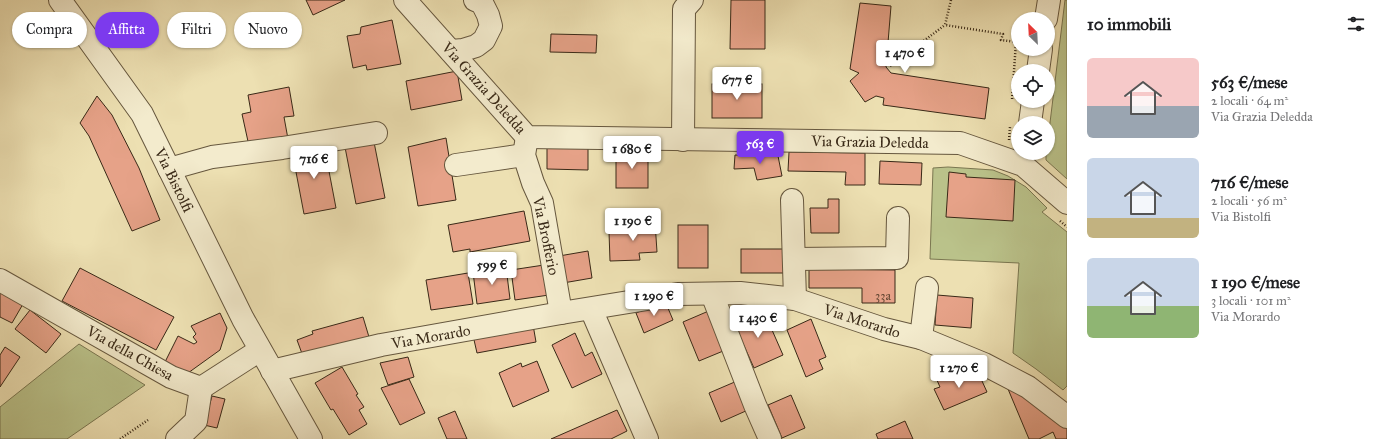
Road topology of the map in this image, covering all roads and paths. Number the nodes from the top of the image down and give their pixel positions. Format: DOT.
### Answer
graph roads {
  1 [pos="60,0"];
  2 [pos="405,0"];
  3 [pos="692,0"];
  4 [pos="951,0"];
  5 [pos="1049,0"];
  6 [pos="482,1"];
  7 [pos="1047,12"];
  8 [pos="945,25"];
  9 [pos="451,51"];
  10 [pos="1015,64"];
  11 [pos="890,66"];
  12 [pos="376,133"];
  13 [pos="683,140"];
  14 [pos="526,146"];
  15 [pos="1011,157"];
  16 [pos="1018,160"];
  17 [pos="456,165"];
  18 [pos="169,169"];
  19 [pos="792,200"];
  20 [pos="1067,203"];
  21 [pos="898,218"];
  22 [pos="794,259"];
  23 [pos="0,280"];
  24 [pos="927,288"];
  25 [pos="712,294"];
  26 [pos="795,299"];
  27 [pos="590,309"];
  28 [pos="561,313"];
  29 [pos="921,338"];
  30 [pos="260,350"];
  31 [pos="272,371"];
  32 [pos="201,388"];
  33 [pos="1067,417"];
  34 [pos="148,420"];
  35 [pos="120,439"];
  36 [pos="177,439"];
  37 [pos="311,439"];
  38 [pos="647,439"];
  39 [pos="770,439"];
  1 -- 18 [label="street, Via Bistolfi"];
  2 -- 9 [label="street, Via Grazia Deledda"];
  3 -- 13 [label="street"];
  4 -- 8 [label="path"];
  5 -- 7 [label="street"];
  6 -- 9 [label="street"];
  8 -- 10 [label="path"];
  8 -- 11 [label="path"];
  9 -- 14 [label="street, Via Grazia Deledda"];
  12 -- 18 [label="street"];
  13 -- 14 [label="street, Via Grazia Deledda"];
  13 -- 15 [label="street, Via Grazia Deledda"];
  14 -- 17 [label="street"];
  14 -- 28 [label="street, Via Brofferio"];
  16 -- 20 [label="street, Via Grazia Deledda"];
  18 -- 30 [label="street, Via Bistolfi"];
  19 -- 22 [label="street"];
  21 -- 22 [label="street"];
  22 -- 26 [label="street"];
  23 -- 32 [label="street, Via della Chiesa"];
  24 -- 29 [label="street, Via Morardo"];
  25 -- 26 [label="street, Via Morardo"];
  25 -- 27 [label="street, Via Morardo"];
  25 -- 39 [label="street"];
  26 -- 29 [label="street, Via Morardo"];
  27 -- 28 [label="street, Via Morardo"];
  27 -- 38 [label="street"];
  28 -- 31 [label="street, Via Morardo"];
  29 -- 33 [label="street, Via Morardo"];
  30 -- 31 [label="street, Via Bistolfi"];
  30 -- 32 [label="street"];
  31 -- 37 [label="street, Via Bistolfi"];
  32 -- 36 [label="street"];
  34 -- 35 [label="path"];
}
